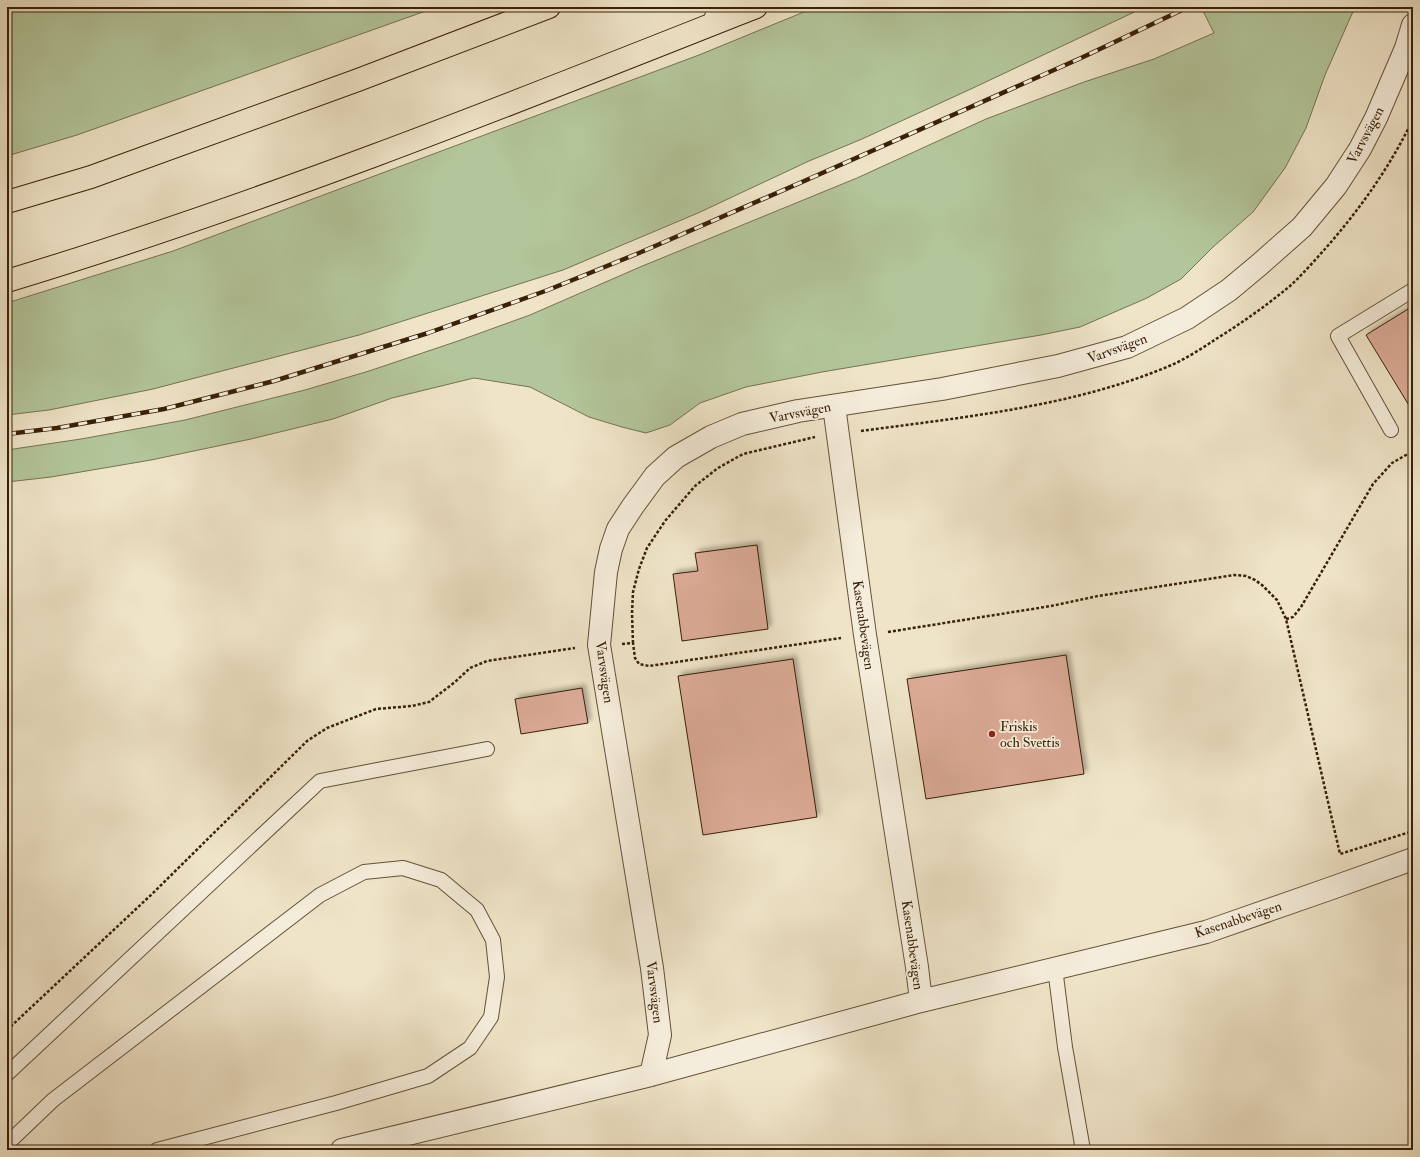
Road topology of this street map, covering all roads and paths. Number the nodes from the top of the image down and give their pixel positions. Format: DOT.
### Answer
graph roads {
  1 [pos="548,7"];
  2 [pos="756,7"];
  3 [pos="712,16"];
  4 [pos="1413,25"];
  5 [pos="7,202"];
  6 [pos="7,281"];
  7 [pos="1413,290"];
  8 [pos="834,406"];
  9 [pos="1391,430"];
  10 [pos="1413,451"];
  11 [pos="1286,619"];
  12 [pos="865,635"];
  13 [pos="599,645"];
  14 [pos="487,749"];
  15 [pos="1413,831"];
  16 [pos="1413,858"];
  17 [pos="1055,968"];
  18 [pos="921,1001"];
  19 [pos="7,1030"];
  20 [pos="7,1074"];
  21 [pos="651,1075"];
  22 [pos="7,1144"];
  23 [pos="157,1150"];
  24 [pos="342,1150"];
  25 [pos="1083,1150"];
  1 -- 5 [label="highway"];
  2 -- 3 [label="highway"];
  3 -- 6 [label="highway"];
  4 -- 8 [label="street, Varvsvägen"];
  7 -- 9 [label="lane"];
  8 -- 12 [label="street, Kasenabbevägen"];
  8 -- 13 [label="street, Varvsvägen"];
  10 -- 11 [label="path"];
  11 -- 12 [label="path"];
  11 -- 15 [label="path"];
  12 -- 13 [label="path"];
  12 -- 18 [label="street, Kasenabbevägen"];
  13 -- 19 [label="path"];
  13 -- 21 [label="street, Varvsvägen"];
  14 -- 20 [label="lane"];
  16 -- 17 [label="street, Kasenabbevägen"];
  17 -- 18 [label="street, Kasenabbevägen"];
  17 -- 25 [label="lane"];
  18 -- 21 [label="street"];
  21 -- 24 [label="street"];
  22 -- 23 [label="lane"];
}
